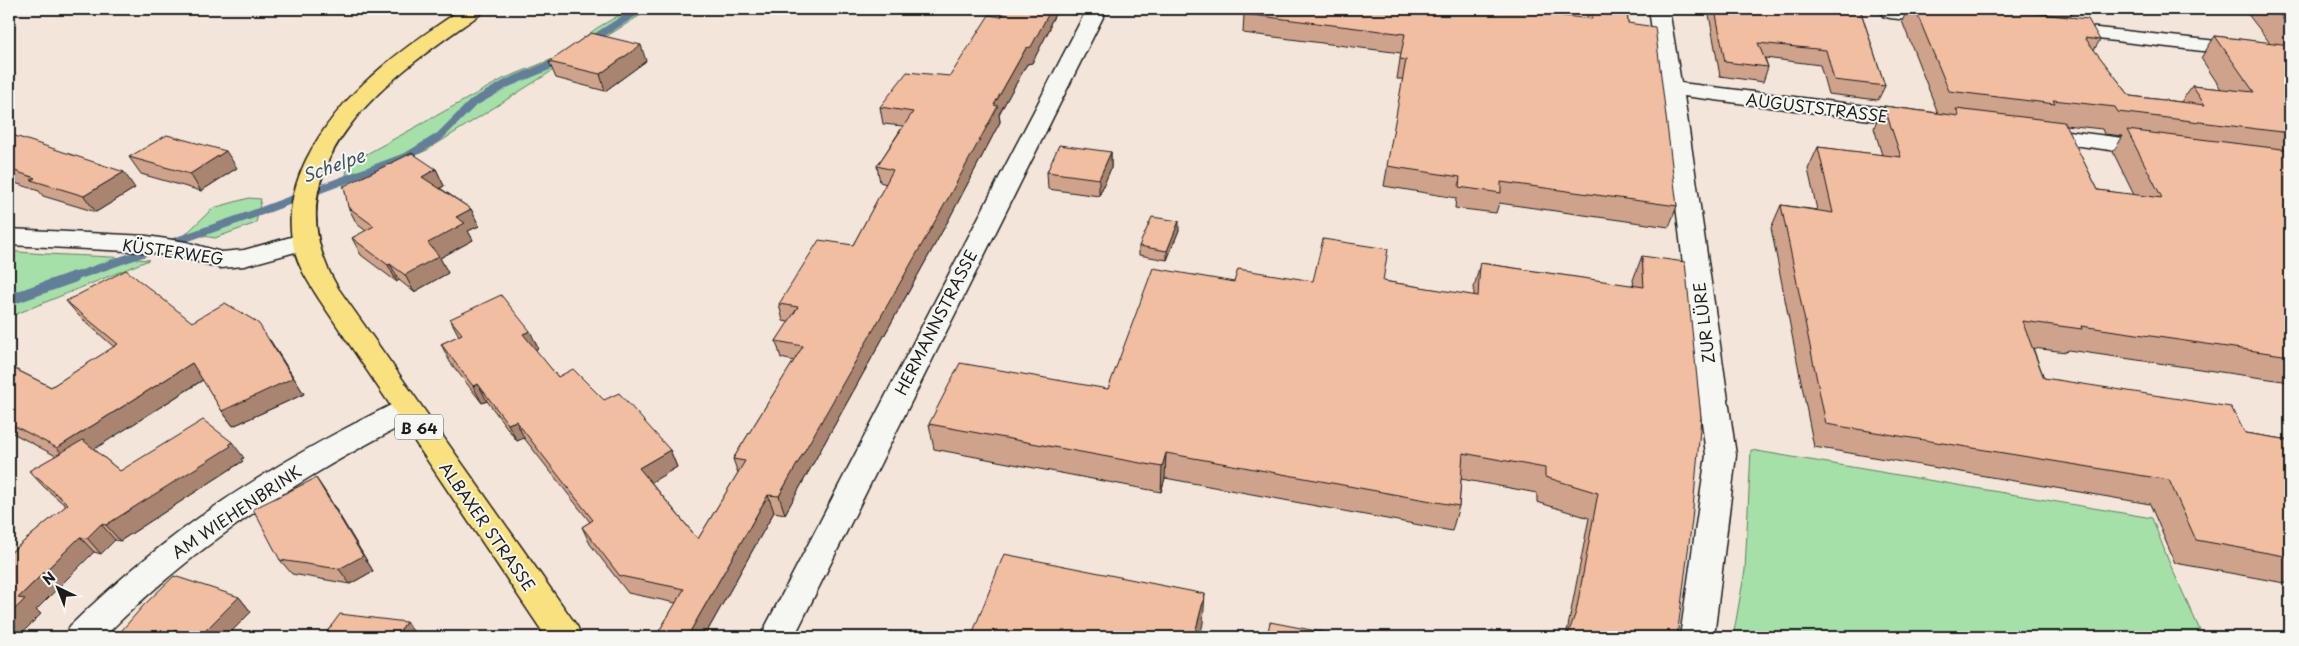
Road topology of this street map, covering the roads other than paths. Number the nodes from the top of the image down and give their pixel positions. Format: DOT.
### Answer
graph roads {
  1 [pos="475,9"];
  2 [pos="1097,9"];
  3 [pos="1659,9"];
  4 [pos="1889,9"];
  5 [pos="1958,19"];
  6 [pos="2046,29"];
  7 [pos="2290,55"];
  8 [pos="1671,88"];
  9 [pos="1938,122"];
  10 [pos="2016,132"];
  11 [pos="2173,151"];
  12 [pos="9,237"];
  13 [pos="305,241"];
  14 [pos="407,410"];
  15 [pos="82,637"];
  16 [pos="565,637"];
  17 [pos="777,637"];
  18 [pos="1696,637"];
  1 -- 13 [label="main road, ALBAXER STRASSE / B 64"];
  2 -- 17 [label="street, HERMANNSTRASSE"];
  3 -- 8 [label="street, ZUR LÜRE"];
  4 -- 5 [label="street"];
  6 -- 7 [label="street"];
  8 -- 9 [label="street, AUGUSTSTRASSE"];
  8 -- 18 [label="street, ZUR LÜRE"];
  10 -- 11 [label="street"];
  12 -- 13 [label="street, KÜSTERWEG"];
  13 -- 14 [label="main road, ALBAXER STRASSE / B 64"];
  14 -- 15 [label="street, AM WIEHENBRINK"];
  14 -- 16 [label="main road, ALBAXER STRASSE / B 64"];
}
